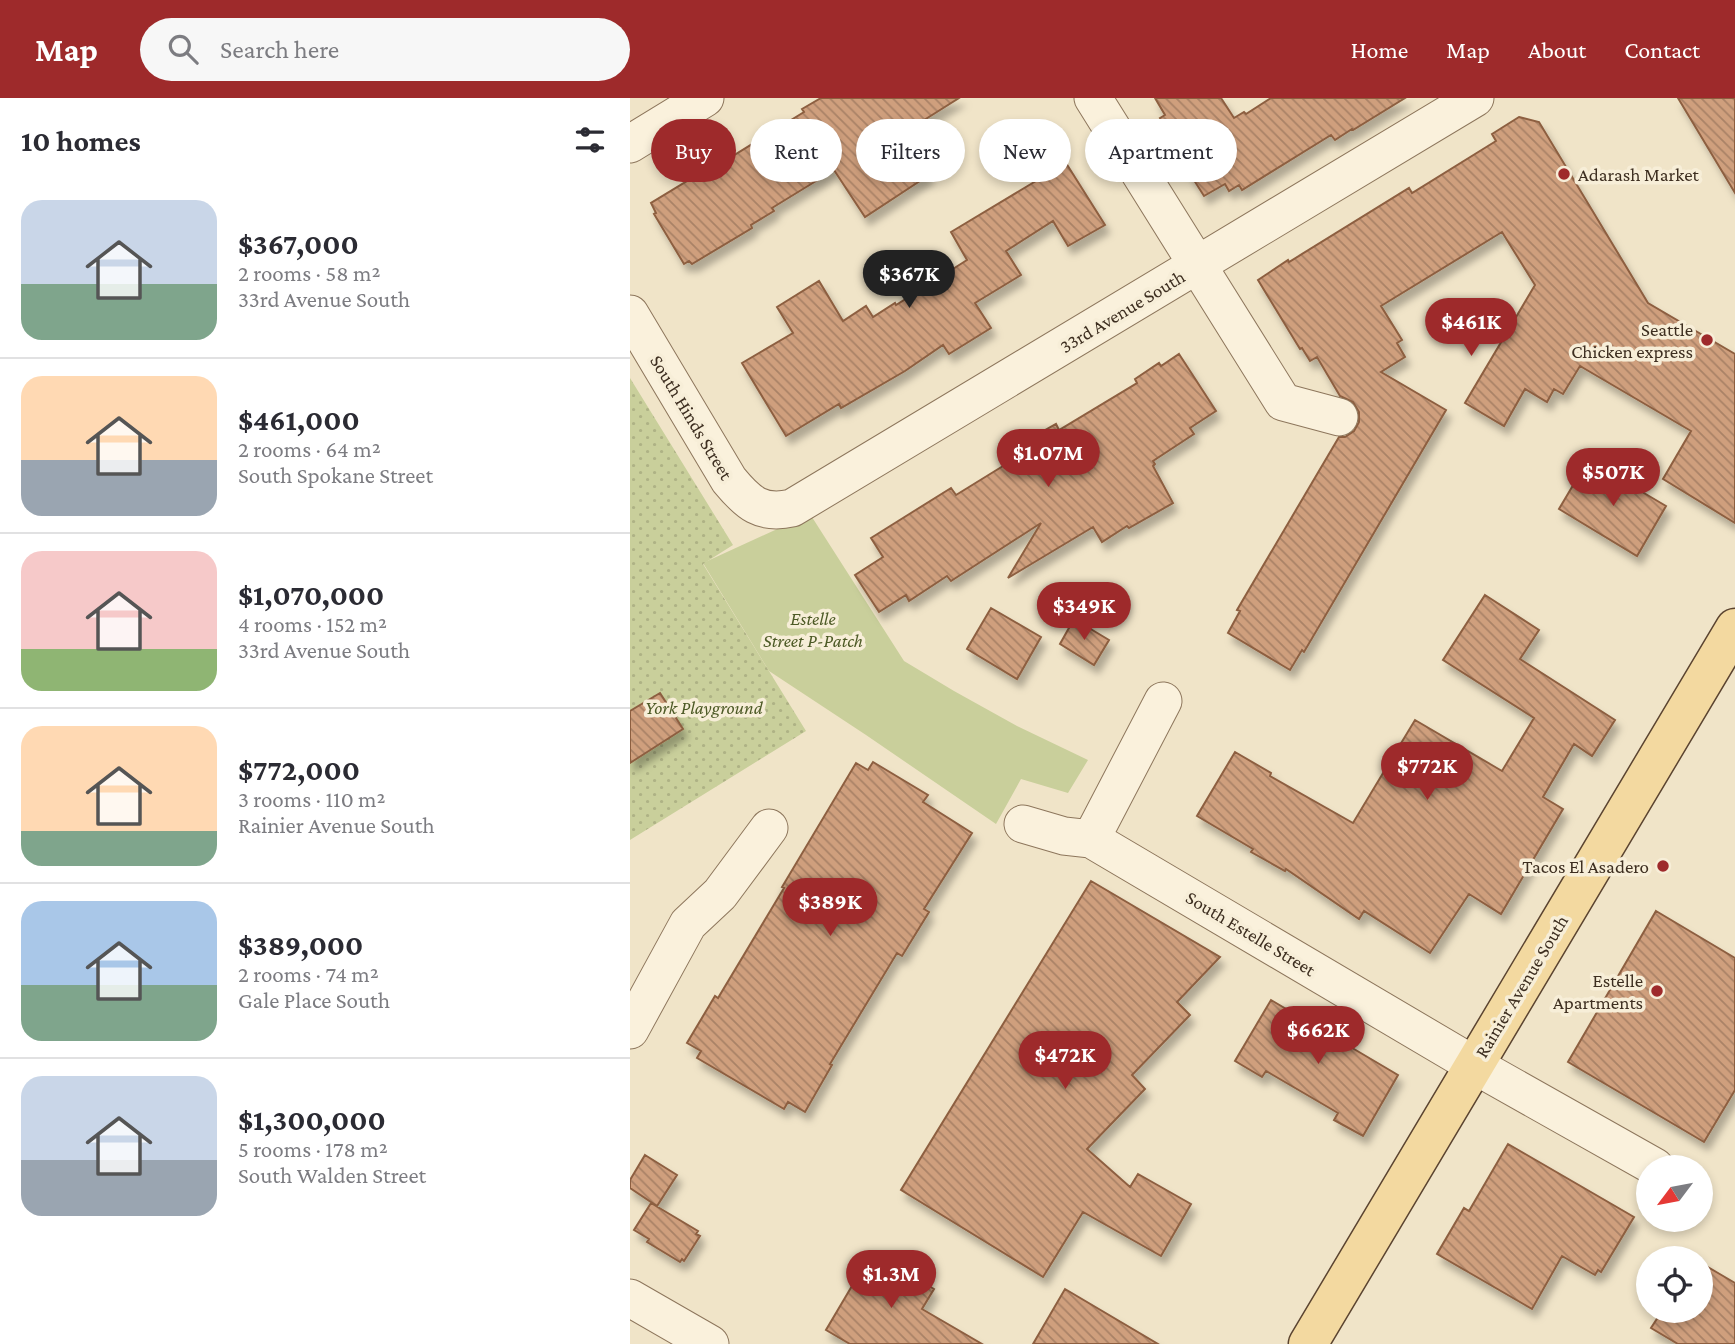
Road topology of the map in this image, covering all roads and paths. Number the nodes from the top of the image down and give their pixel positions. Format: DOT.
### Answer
graph roads {
  1 [pos="705,98"];
  2 [pos="1093,98"];
  3 [pos="1475,98"];
  4 [pos="630,144"];
  5 [pos="1199,265"];
  6 [pos="630,314"];
  7 [pos="1339,416"];
  8 [pos="765,509"];
  9 [pos="1735,628"];
  10 [pos="1163,701"];
  11 [pos="1023,824"];
  12 [pos="769,828"];
  13 [pos="1091,839"];
  14 [pos="630,1030"];
  15 [pos="1474,1065"];
  16 [pos="1636,1156"];
  17 [pos="630,1298"];
  18 [pos="710,1344"];
  19 [pos="1308,1344"];
  1 -- 4 [label="street"];
  2 -- 5 [label="street"];
  3 -- 5 [label="street, 33rd Avenue South"];
  5 -- 7 [label="street"];
  5 -- 8 [label="street, 33rd Avenue South"];
  6 -- 8 [label="street, South Hinds Street"];
  9 -- 15 [label="main road, Rainier Avenue South"];
  10 -- 13 [label="street"];
  11 -- 13 [label="street, South Estelle Street"];
  12 -- 14 [label="street"];
  13 -- 15 [label="street, South Estelle Street"];
  15 -- 16 [label="street, South Estelle Street"];
  15 -- 19 [label="main road, Rainier Avenue South"];
  17 -- 18 [label="street"];
}
